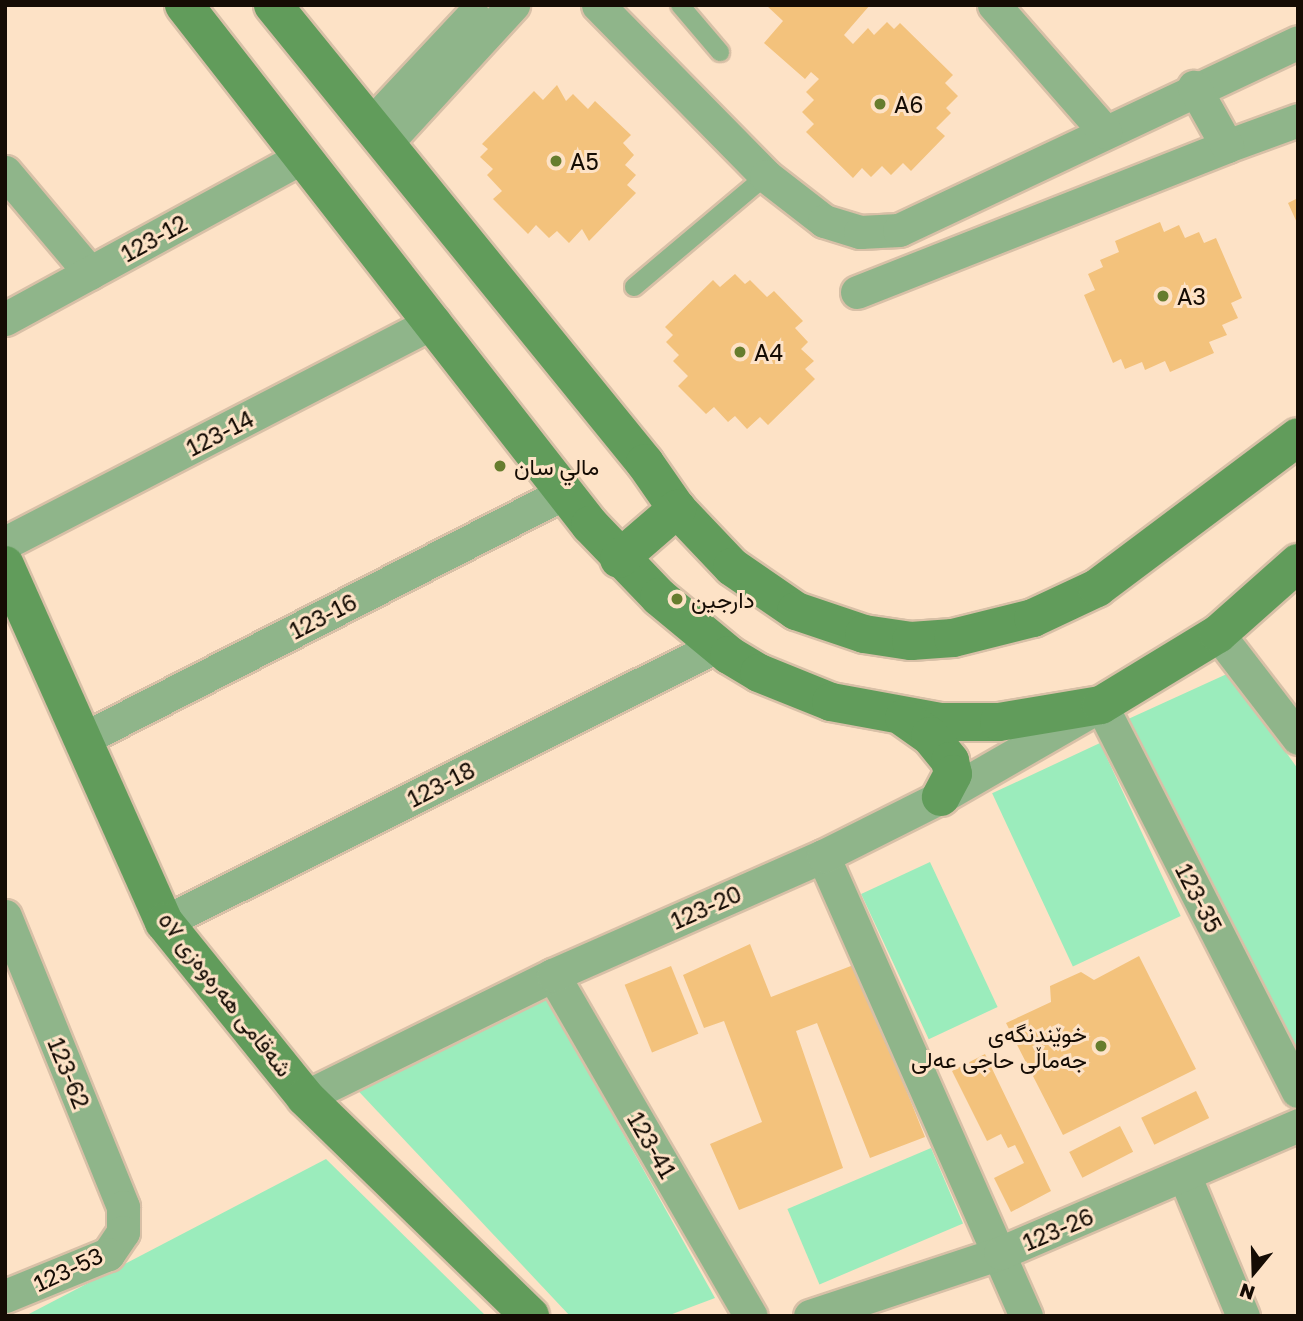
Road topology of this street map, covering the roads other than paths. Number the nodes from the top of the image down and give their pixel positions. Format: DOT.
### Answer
graph roads {
  1 [pos="184,5"];
  2 [pos="273,5"];
  3 [pos="482,5"];
  4 [pos="513,5"];
  5 [pos="598,5"];
  6 [pos="680,5"];
  7 [pos="993,5"];
  8 [pos="1298,42"];
  9 [pos="720,52"];
  10 [pos="1194,87"];
  11 [pos="1298,120"];
  12 [pos="1105,132"];
  13 [pos="379,133"];
  14 [pos="1227,146"];
  15 [pos="302,157"];
  16 [pos="5,172"];
  17 [pos="766,176"];
  18 [pos="999,184"];
  19 [pos="1018,225"];
  20 [pos="90,273"];
  21 [pos="634,287"];
  22 [pos="857,292"];
  23 [pos="5,319"];
  24 [pos="434,323"];
  25 [pos="1298,437"];
  26 [pos="564,493"];
  27 [pos="677,509"];
  28 [pos="5,543"];
  29 [pos="619,559"];
  30 [pos="1298,563"];
  31 [pos="5,565"];
  32 [pos="1218,634"];
  33 [pos="717,646"];
  34 [pos="1101,705"];
  35 [pos="904,718"];
  36 [pos="83,738"];
  37 [pos="1298,738"];
  38 [pos="941,797"];
  39 [pos="823,856"];
  40 [pos="5,916"];
  41 [pos="164,922"];
  42 [pos="553,975"];
  43 [pos="1298,1091"];
  44 [pos="305,1097"];
  45 [pos="1298,1125"];
  46 [pos="1185,1177"];
  47 [pos="123,1232"];
  48 [pos="1000,1253"];
  49 [pos="5,1296"];
  50 [pos="530,1316"];
  51 [pos="751,1316"];
  52 [pos="810,1316"];
  53 [pos="1026,1316"];
  54 [pos="1243,1316"];
  1 -- 15 [label="street"];
  2 -- 13 [label="street"];
  3 -- 13 [label="street"];
  4 -- 13 [label="street"];
  5 -- 17 [label="street"];
  6 -- 9 [label="lane"];
  7 -- 12 [label="street"];
  8 -- 10 [label="street"];
  10 -- 12 [label="street"];
  10 -- 14 [label="street"];
  11 -- 14 [label="street"];
  12 -- 18 [label="street"];
  13 -- 27 [label="street"];
  14 -- 19 [label="street"];
  15 -- 20 [label="street, 123-12"];
  15 -- 24 [label="street"];
  16 -- 20 [label="street"];
  17 -- 18 [label="street"];
  17 -- 21 [label="lane"];
  18 -- 19 [label="street"];
  19 -- 22 [label="street"];
  20 -- 23 [label="street, 123-12"];
  24 -- 26 [label="street"];
  24 -- 28 [label="street, 123-14"];
  25 -- 27 [label="street"];
  26 -- 29 [label="street"];
  26 -- 36 [label="street, 123-16"];
  27 -- 29 [label="street"];
  29 -- 33 [label="street"];
  30 -- 32 [label="street"];
  31 -- 36 [label="street, شەقامی هەرەوەزی ٥٧"];
  32 -- 34 [label="street"];
  32 -- 37 [label="street"];
  33 -- 35 [label="street"];
  33 -- 41 [label="street, 123-18"];
  34 -- 35 [label="street"];
  34 -- 38 [label="street, 123-20"];
  34 -- 43 [label="street, 123-35"];
  35 -- 38 [label="street"];
  36 -- 41 [label="street, شەقامی هەرەوەزی ٥٧"];
  38 -- 39 [label="street, 123-20"];
  39 -- 42 [label="street, 123-20"];
  39 -- 48 [label="street"];
  40 -- 47 [label="street, 123-62"];
  41 -- 44 [label="street, شەقامی هەرەوەزی ٥٧"];
  42 -- 44 [label="street, 123-20"];
  42 -- 51 [label="street, 123-41"];
  44 -- 50 [label="street, شەقامی هەرەوەزی ٥٧"];
  45 -- 46 [label="street, 123-26"];
  46 -- 48 [label="street, 123-26"];
  46 -- 54 [label="street"];
  47 -- 49 [label="street, 123-53"];
  48 -- 52 [label="street, 123-26"];
  48 -- 53 [label="street"];
}
